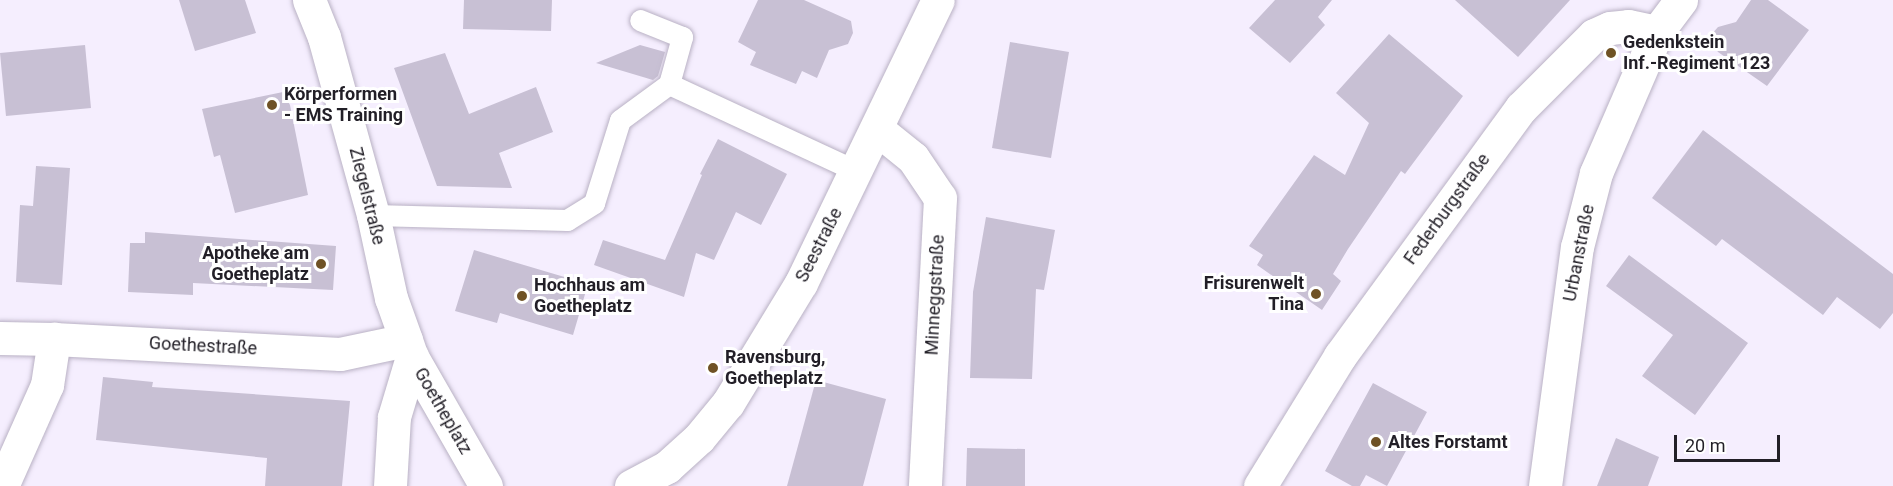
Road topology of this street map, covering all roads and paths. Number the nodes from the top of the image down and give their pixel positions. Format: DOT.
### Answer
graph roads {
  1 [pos="309,0"];
  2 [pos="938,0"];
  3 [pos="1681,0"];
  4 [pos="640,21"];
  5 [pos="1657,32"];
  6 [pos="669,84"];
  7 [pos="878,129"];
  8 [pos="856,171"];
  9 [pos="373,215"];
  10 [pos="0,338"];
  11 [pos="54,339"];
  12 [pos="409,349"];
  13 [pos="3,486"];
  14 [pos="390,486"];
  15 [pos="486,486"];
  16 [pos="631,486"];
  17 [pos="926,486"];
  18 [pos="1260,486"];
  19 [pos="1545,486"];
  1 -- 9 [label="street, Ziegelstraße"];
  2 -- 7 [label="street, Seestraße"];
  3 -- 5 [label="street"];
  4 -- 6 [label="lane"];
  5 -- 18 [label="street, Federburgstraße"];
  5 -- 19 [label="street, Urbanstraße"];
  6 -- 8 [label="lane"];
  6 -- 9 [label="lane"];
  7 -- 8 [label="street, Seestraße"];
  7 -- 17 [label="street, Minneggstraße"];
  8 -- 16 [label="street, Seestraße"];
  9 -- 12 [label="street, Ziegelstraße"];
  10 -- 11 [label="street, Goethestraße"];
  11 -- 12 [label="street, Goethestraße"];
  11 -- 13 [label="street"];
  12 -- 14 [label="street, Goetheplatz"];
  12 -- 15 [label="street, Goetheplatz"];
}
